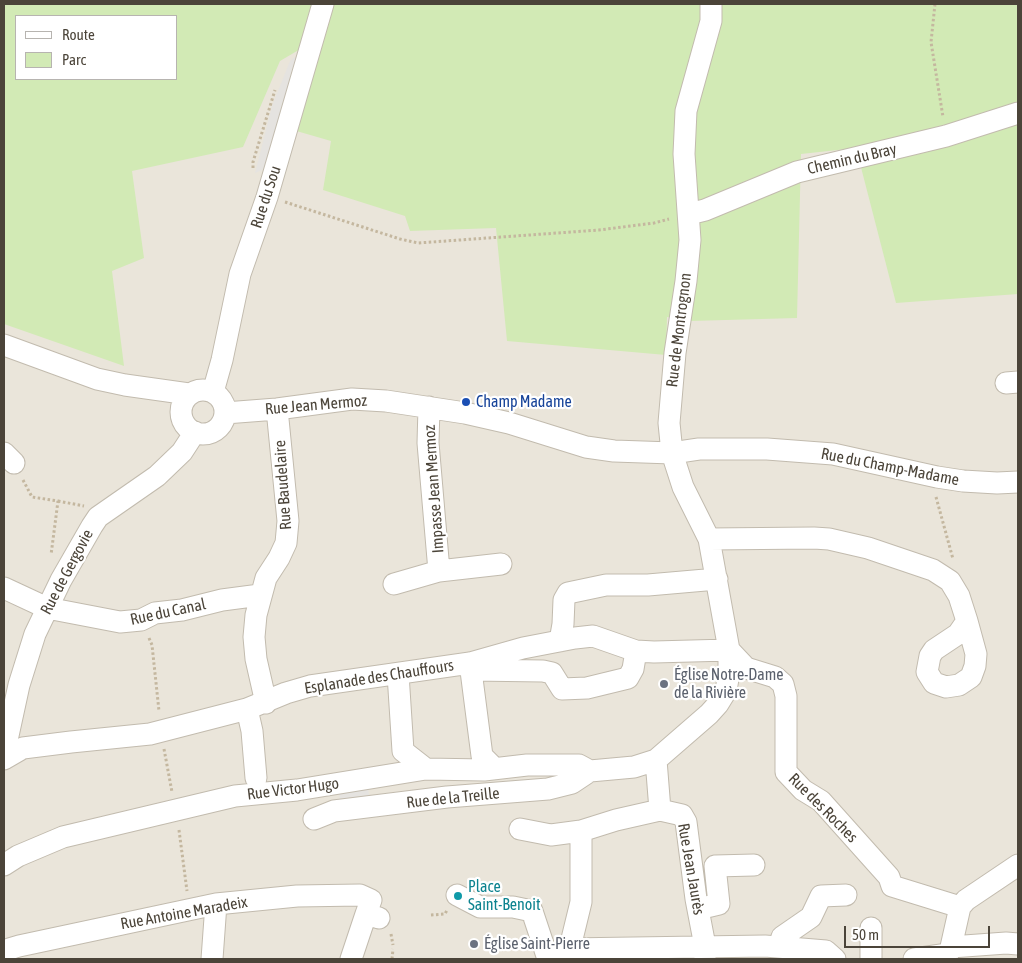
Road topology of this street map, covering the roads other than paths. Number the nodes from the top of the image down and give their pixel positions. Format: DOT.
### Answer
graph roads {
  1 [pos="323,4"];
  2 [pos="711,4"];
  3 [pos="1018,113"];
  4 [pos="689,214"];
  5 [pos="4,345"];
  6 [pos="212,392"];
  7 [pos="190,394"];
  8 [pos="429,406"];
  9 [pos="277,409"];
  10 [pos="225,413"];
  11 [pos="195,432"];
  12 [pos="672,453"];
  13 [pos="1018,482"];
  14 [pos="709,539"];
  15 [pos="501,564"];
  16 [pos="440,571"];
  17 [pos="717,580"];
  18 [pos="394,584"];
  19 [pos="4,588"];
  20 [pos="260,595"];
  21 [pos="47,608"];
  22 [pos="967,621"];
  23 [pos="560,641"];
  24 [pos="729,650"];
  25 [pos="636,651"];
  26 [pos="471,666"];
  27 [pos="398,674"];
  28 [pos="256,706"];
  29 [pos="4,754"];
  30 [pos="4,759"];
  31 [pos="656,760"];
  32 [pos="494,768"];
  33 [pos="426,769"];
  34 [pos="590,771"];
  35 [pos="256,778"];
  36 [pos="660,810"];
  37 [pos="314,819"];
  38 [pos="520,829"];
  39 [pos="581,831"];
  40 [pos="4,864"];
  41 [pos="754,865"];
  42 [pos="1018,865"];
  43 [pos="846,894"];
  44 [pos="457,895"];
  45 [pos="216,904"];
  46 [pos="960,907"];
  47 [pos="698,909"];
  48 [pos="871,928"];
  49 [pos="1009,949"];
  50 [pos="769,951"];
  51 [pos="705,953"];
  52 [pos="948,953"];
  53 [pos="565,954"];
  54 [pos="644,954"];
  55 [pos="4,959"];
  56 [pos="212,959"];
  57 [pos="351,959"];
  58 [pos="548,959"];
  59 [pos="835,959"];
  60 [pos="871,959"];
  61 [pos="914,959"];
  1 -- 6 [label="street, Rue du Sou"];
  2 -- 4 [label="street, Rue de Montrognon"];
  3 -- 4 [label="street, Chemin du Bray"];
  4 -- 12 [label="street, Rue de Montrognon"];
  5 -- 7 [label="street"];
  6 -- 7 [label="street"];
  6 -- 10 [label="street"];
  7 -- 11 [label="street"];
  8 -- 9 [label="street, Rue Jean Mermoz"];
  8 -- 12 [label="street, Rue Jean Mermoz"];
  8 -- 16 [label="street, Impasse Jean Mermoz"];
  9 -- 10 [label="street, Rue Jean Mermoz"];
  9 -- 20 [label="street, Rue Baudelaire"];
  10 -- 11 [label="street"];
  11 -- 21 [label="street, Rue de Gergovie"];
  12 -- 13 [label="street, Rue du Champ-Madame"];
  12 -- 14 [label="street, Rue de Montrognon"];
  14 -- 17 [label="street, Rue de Montrognon"];
  14 -- 22 [label="street"];
  15 -- 16 [label="street, Impasse Jean Mermoz"];
  16 -- 18 [label="street, Impasse Jean Mermoz"];
  17 -- 23 [label="street"];
  17 -- 24 [label="street, Rue de Montrognon"];
  19 -- 21 [label="street, Rue du Canal"];
  20 -- 21 [label="street, Rue du Canal"];
  20 -- 28 [label="street, Rue Baudelaire"];
  21 -- 29 [label="street, Rue de Gergovie"];
  23 -- 25 [label="street, Esplanade des Chauffours"];
  23 -- 26 [label="street, Esplanade des Chauffours"];
  24 -- 25 [label="street, Esplanade des Chauffours"];
  24 -- 31 [label="street, Rue de Montrognon"];
  24 -- 46 [label="street, Rue des Roches"];
  25 -- 26 [label="street"];
  26 -- 27 [label="street, Esplanade des Chauffours"];
  26 -- 32 [label="street"];
  27 -- 28 [label="street, Esplanade des Chauffours"];
  27 -- 33 [label="street"];
  28 -- 30 [label="street, Esplanade des Chauffours"];
  28 -- 35 [label="street, Rue Baudelaire"];
  31 -- 34 [label="street"];
  31 -- 36 [label="street"];
  32 -- 33 [label="street, Rue Victor Hugo"];
  32 -- 34 [label="street, Rue Victor Hugo"];
  33 -- 40 [label="street, Rue Victor Hugo"];
  34 -- 37 [label="street, Rue de la Treille"];
  36 -- 39 [label="street"];
  36 -- 47 [label="street, Rue Jean Jaurès"];
  38 -- 39 [label="street"];
  39 -- 53 [label="street"];
  41 -- 47 [label="street"];
  42 -- 46 [label="street"];
  43 -- 50 [label="street"];
  44 -- 58 [label="street"];
  45 -- 55 [label="street, Rue Antoine Maradeix"];
  45 -- 56 [label="street"];
  45 -- 57 [label="street, Rue Antoine Maradeix"];
  46 -- 52 [label="street"];
  47 -- 51 [label="street, Rue Jean Jaurès"];
  48 -- 60 [label="street"];
  49 -- 52 [label="street"];
  50 -- 51 [label="street"];
  50 -- 59 [label="street"];
  51 -- 54 [label="street"];
  52 -- 61 [label="street"];
  53 -- 54 [label="street"];
}
